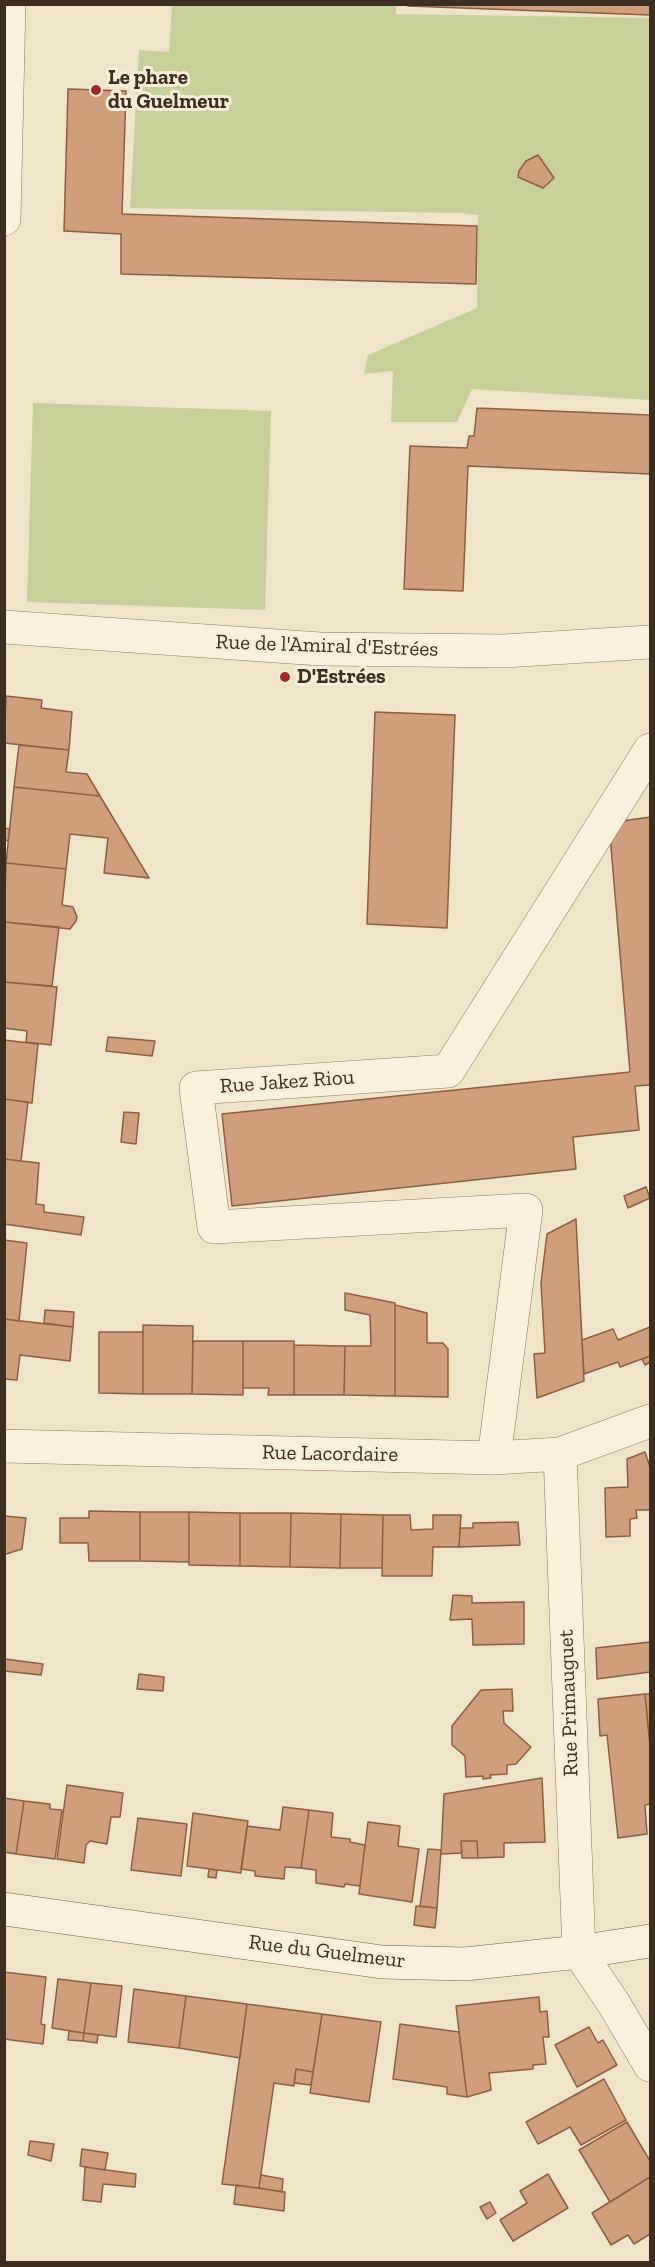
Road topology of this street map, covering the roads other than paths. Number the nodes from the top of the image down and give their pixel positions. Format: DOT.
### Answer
graph roads {
  1 [pos="9,4"];
  2 [pos="4,219"];
  3 [pos="4,627"];
  4 [pos="651,642"];
  5 [pos="651,750"];
  6 [pos="651,1421"];
  7 [pos="4,1446"];
  8 [pos="560,1454"];
  9 [pos="494,1458"];
  10 [pos="4,1909"];
  11 [pos="651,1941"];
  12 [pos="579,1952"];
  13 [pos="651,2065"];
  1 -- 2 [label="street"];
  3 -- 4 [label="street, Rue de l'Amiral d'Estrées"];
  5 -- 9 [label="street, Rue Jakez Riou"];
  6 -- 8 [label="street, Rue Lacordaire"];
  7 -- 9 [label="street, Rue Lacordaire"];
  8 -- 9 [label="street, Rue Lacordaire"];
  8 -- 12 [label="street, Rue Primauguet"];
  10 -- 12 [label="street, Rue du Guelmeur"];
  11 -- 12 [label="street, Rue du Guelmeur"];
  12 -- 13 [label="street"];
}
